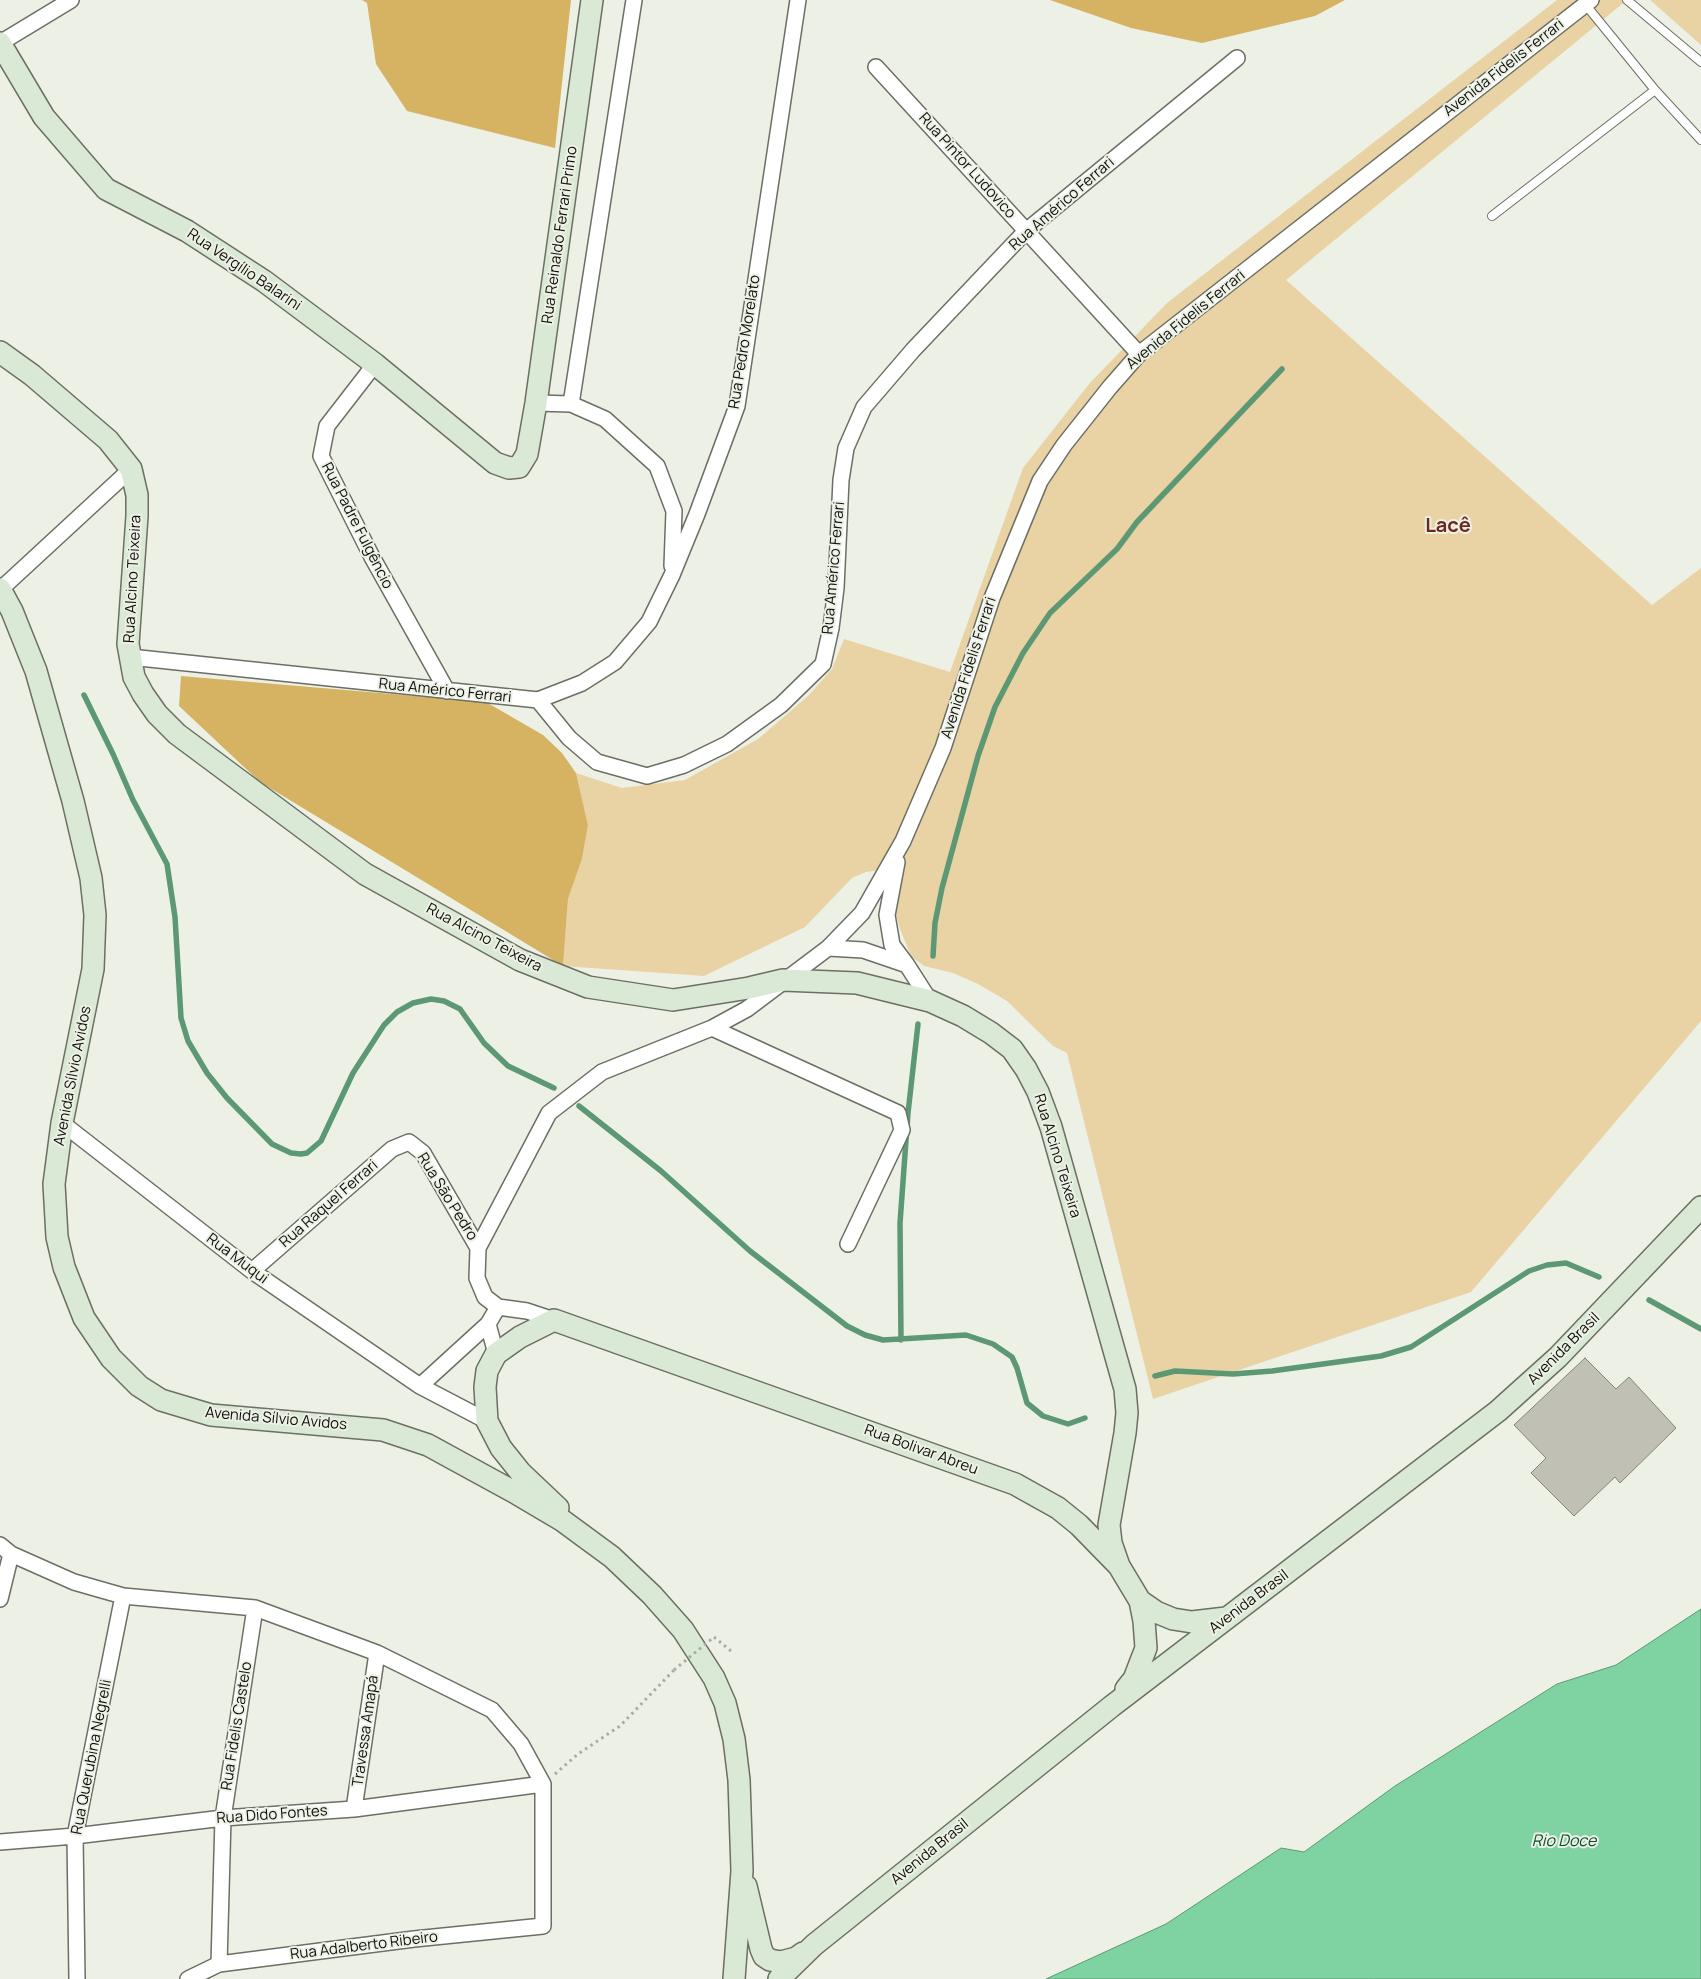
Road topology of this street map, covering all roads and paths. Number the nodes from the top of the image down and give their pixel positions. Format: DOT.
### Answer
graph roads {
  1 [pos="71,0"];
  2 [pos="592,0"];
  3 [pos="634,0"];
  4 [pos="798,0"];
  5 [pos="1627,0"];
  6 [pos="1588,2"];
  7 [pos="0,43"];
  8 [pos="1237,58"];
  9 [pos="1701,62"];
  10 [pos="876,67"];
  11 [pos="1656,90"];
  12 [pos="1701,140"];
  13 [pos="1492,216"];
  14 [pos="1026,231"];
  15 [pos="0,352"];
  16 [pos="1140,354"];
  17 [pos="375,364"];
  18 [pos="536,403"];
  19 [pos="571,404"];
  20 [pos="519,467"];
  21 [pos="131,469"];
  22 [pos="672,575"];
  23 [pos="0,589"];
  24 [pos="130,657"];
  25 [pos="447,691"];
  26 [pos="538,700"];
  27 [pos="903,841"];
  28 [pos="828,948"];
  29 [pos="907,965"];
  30 [pos="784,980"];
  31 [pos="930,1001"];
  32 [pos="712,1028"];
  33 [pos="62,1123"];
  34 [pos="409,1142"];
  35 [pos="1701,1207"];
  36 [pos="848,1244"];
  37 [pos="478,1248"];
  38 [pos="252,1271"];
  39 [pos="498,1307"];
  40 [pos="554,1320"];
  41 [pos="488,1324"];
  42 [pos="496,1354"];
  43 [pos="420,1386"];
  44 [pos="487,1421"];
  45 [pos="6,1550"];
  46 [pos="612,1557"];
  47 [pos="1119,1566"];
  48 [pos="123,1596"];
  49 [pos="0,1599"];
  50 [pos="1140,1602"];
  51 [pos="255,1608"];
  52 [pos="1229,1618"];
  53 [pos="731,1651"];
  54 [pos="377,1654"];
  55 [pos="1112,1706"];
  56 [pos="543,1784"];
  57 [pos="354,1809"];
  58 [pos="223,1818"];
  59 [pos="75,1836"];
  60 [pos="0,1842"];
  61 [pos="742,1871"];
  62 [pos="814,1946"];
  63 [pos="219,1964"];
  64 [pos="77,1979"];
  65 [pos="188,1979"];
  66 [pos="734,1979"];
  67 [pos="780,1979"];
  1 -- 7 [label="street"];
  2 -- 18 [label="main road, Rua Reinaldo Ferrari Primo"];
  3 -- 19 [label="street"];
  4 -- 22 [label="street, Rua Pedro Morelato"];
  5 -- 9 [label="lane"];
  6 -- 11 [label="lane"];
  6 -- 16 [label="street, Avenida Fidelis Ferrari"];
  7 -- 17 [label="main road, Rua Vergílio Balarini"];
  8 -- 14 [label="street, Rua Américo Ferrari"];
  10 -- 14 [label="street, Rua Pintor Ludovico"];
  11 -- 12 [label="lane"];
  11 -- 13 [label="lane"];
  14 -- 16 [label="street, Rua Pintor Ludovico"];
  14 -- 26 [label="street, Rua Américo Ferrari"];
  15 -- 21 [label="main road, Rua Alcino Teixeira"];
  16 -- 27 [label="street, Avenida Fidelis Ferrari"];
  17 -- 20 [label="main road, Rua Vergílio Balarini"];
  17 -- 25 [label="street, Rua Padre Fulgêncio"];
  18 -- 19 [label="street"];
  18 -- 20 [label="main road, Rua Reinaldo Ferrari Primo"];
  19 -- 22 [label="street"];
  21 -- 23 [label="street"];
  21 -- 24 [label="main road, Rua Alcino Teixeira"];
  22 -- 26 [label="street, Rua Pedro Morelato"];
  23 -- 33 [label="main road, Avenida Sílvio Avidos"];
  24 -- 25 [label="street, Rua Américo Ferrari"];
  24 -- 30 [label="main road, Rua Alcino Teixeira"];
  25 -- 26 [label="street, Rua Américo Ferrari"];
  27 -- 28 [label="street, Avenida Fidelis Ferrari"];
  27 -- 29 [label="street, Avenida Fidelis Ferrari"];
  28 -- 29 [label="street"];
  28 -- 30 [label="street, Avenida Fidelis Ferrari"];
  29 -- 31 [label="street, Avenida Fidelis Ferrari"];
  30 -- 31 [label="main road, Rua Alcino Teixeira"];
  30 -- 32 [label="street, Avenida Fidelis Ferrari"];
  31 -- 47 [label="main road, Rua Alcino Teixeira"];
  32 -- 36 [label="street"];
  32 -- 37 [label="street, Avenida Fidelis Ferrari"];
  33 -- 38 [label="street, Rua Muqui"];
  33 -- 46 [label="main road, Avenida Sílvio Avidos"];
  34 -- 37 [label="street, Rua São Pedro"];
  34 -- 38 [label="street, Rua Raquel Ferrari"];
  35 -- 52 [label="main road, Avenida Brasil"];
  37 -- 39 [label="street, Rua São Pedro"];
  38 -- 43 [label="street, Rua Muqui"];
  39 -- 40 [label="street"];
  39 -- 41 [label="street"];
  40 -- 42 [label="main road"];
  40 -- 47 [label="main road, Rua Bolivar Abreu"];
  41 -- 42 [label="street"];
  41 -- 43 [label="street"];
  42 -- 44 [label="main road"];
  43 -- 44 [label="street, Rua Muqui"];
  44 -- 46 [label="main road"];
  45 -- 48 [label="street"];
  45 -- 49 [label="street"];
  46 -- 61 [label="main road, Avenida Sílvio Avidos"];
  47 -- 50 [label="main road, Rua Bolivar Abreu"];
  48 -- 51 [label="street"];
  48 -- 59 [label="street, Rua Querubina Negrelli"];
  50 -- 52 [label="main road"];
  50 -- 55 [label="main road, Rua Bolivar Abreu"];
  51 -- 54 [label="street"];
  51 -- 58 [label="street, Rua Fidelis Castelo"];
  52 -- 55 [label="main road, Avenida Brasil"];
  53 -- 56 [label="path, bridge"];
  54 -- 56 [label="street"];
  54 -- 57 [label="street, Travessa Amapá"];
  55 -- 62 [label="main road, Avenida Brasil"];
  56 -- 57 [label="street, Rua Dido Fontes"];
  56 -- 63 [label="street, Rua Adalberto Ribeiro"];
  57 -- 58 [label="street, Rua Dido Fontes"];
  58 -- 59 [label="street, Rua Dido Fontes"];
  58 -- 63 [label="street, Rua Fidelis Castelo"];
  59 -- 60 [label="street, Rua Dido Fontes"];
  59 -- 64 [label="street, Rua Querubina Negrelli"];
  61 -- 62 [label="main road"];
  61 -- 66 [label="main road, Avenida Sílvio Avidos"];
  62 -- 67 [label="main road, Avenida Brasil"];
  63 -- 65 [label="street, Rua Adalberto Ribeiro"];
}
